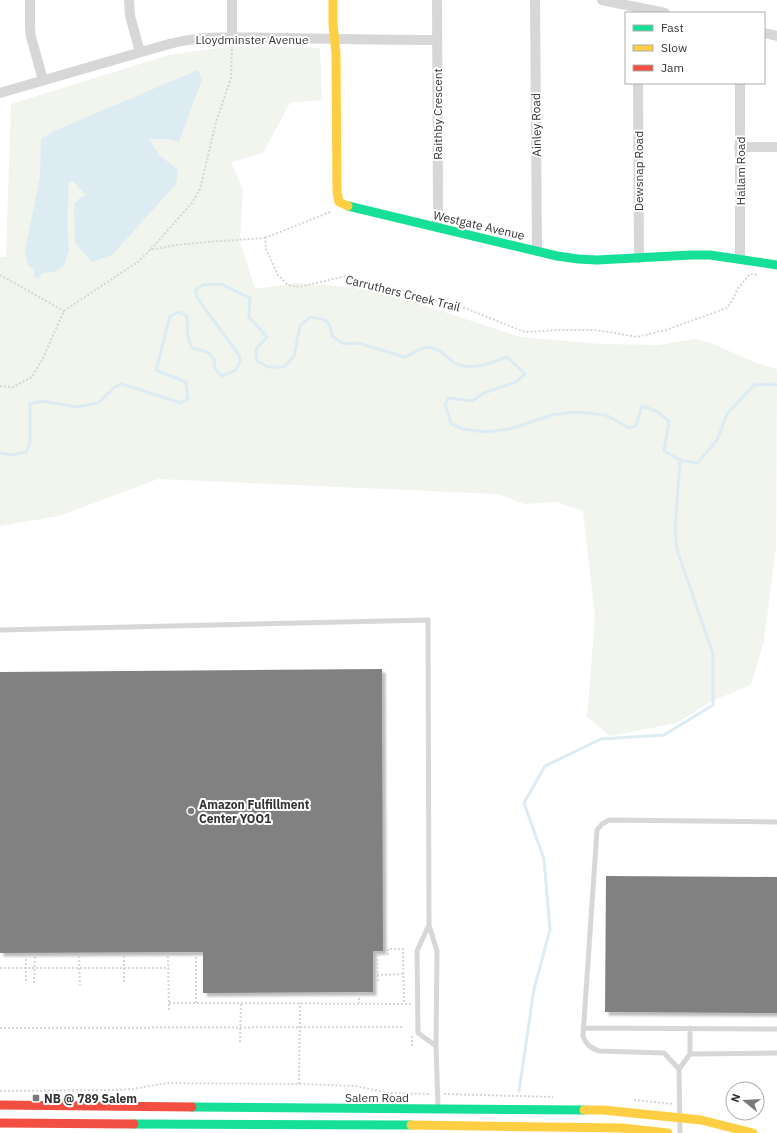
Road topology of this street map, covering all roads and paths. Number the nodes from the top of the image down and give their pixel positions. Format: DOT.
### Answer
graph roads {
  1 [pos="30,0"];
  2 [pos="129,0"];
  3 [pos="232,0"];
  4 [pos="333,0"];
  5 [pos="437,0"];
  6 [pos="535,0"];
  7 [pos="602,0"];
  8 [pos="637,7"];
  9 [pos="660,12"];
  10 [pos="765,33"];
  11 [pos="777,36"];
  12 [pos="232,38"];
  13 [pos="334,39"];
  14 [pos="436,40"];
  15 [pos="140,52"];
  16 [pos="43,80"];
  17 [pos="638,84"];
  18 [pos="740,84"];
  19 [pos="1,93"];
  20 [pos="739,147"];
  21 [pos="777,147"];
  22 [pos="339,202"];
  23 [pos="437,227"];
  24 [pos="264,238"];
  25 [pos="150,250"];
  26 [pos="537,251"];
  27 [pos="639,258"];
  28 [pos="740,259"];
  29 [pos="777,265"];
  30 [pos="0,275"];
  31 [pos="764,276"];
  32 [pos="64,312"];
  33 [pos="0,386"];
  34 [pos="0,630"];
  35 [pos="777,822"];
  36 [pos="428,925"];
  37 [pos="26,955"];
  38 [pos="79,956"];
  39 [pos="124,956"];
  40 [pos="168,956"];
  41 [pos="35,957"];
  42 [pos="196,957"];
  43 [pos="0,968"];
  44 [pos="27,968"];
  45 [pos="34,968"];
  46 [pos="79,968"];
  47 [pos="124,968"];
  48 [pos="168,968"];
  49 [pos="377,974"];
  50 [pos="403,974"];
  51 [pos="378,981"];
  52 [pos="34,982"];
  53 [pos="26,983"];
  54 [pos="124,983"];
  55 [pos="80,984"];
  56 [pos="359,994"];
  57 [pos="169,1003"];
  58 [pos="196,1003"];
  59 [pos="241,1003"];
  60 [pos="300,1003"];
  61 [pos="359,1004"];
  62 [pos="404,1004"];
  63 [pos="169,1010"];
  64 [pos="412,1011"];
  65 [pos="240,1027"];
  66 [pos="300,1027"];
  67 [pos="404,1027"];
  68 [pos="0,1028"];
  69 [pos="583,1028"];
  70 [pos="690,1028"];
  71 [pos="777,1029"];
  72 [pos="412,1032"];
  73 [pos="240,1042"];
  74 [pos="412,1046"];
  75 [pos="436,1046"];
  76 [pos="777,1053"];
  77 [pos="690,1054"];
  78 [pos="679,1069"];
  79 [pos="299,1084"];
  80 [pos="0,1091"];
  81 [pos="437,1094"];
  82 [pos="502,1096"];
  83 [pos="0,1105"];
  84 [pos="285,1108"];
  85 [pos="438,1109"];
  86 [pos="680,1117"];
  87 [pos="0,1123"];
  88 [pos="284,1129"];
  89 [pos="668,1133"];
  90 [pos="680,1133"];
  91 [pos="753,1133"];
  1 -- 16 [label="street"];
  2 -- 15 [label="street"];
  3 -- 12 [label="street"];
  4 -- 13 [label="main road"];
  5 -- 14 [label="street, Raithby Crescent"];
  6 -- 26 [label="street, Ainley Road"];
  7 -- 8 [label="street"];
  8 -- 9 [label="street"];
  10 -- 11 [label="street"];
  12 -- 13 [label="street, Lloydminster Avenue"];
  12 -- 15 [label="street, Lloydminster Avenue"];
  12 -- 25 [label="path"];
  13 -- 14 [label="street, Lloydminster Avenue"];
  13 -- 22 [label="main road"];
  14 -- 23 [label="street, Raithby Crescent"];
  15 -- 16 [label="street, Lloydminster Avenue"];
  16 -- 19 [label="street, Lloydminster Avenue"];
  17 -- 27 [label="street, Dewsnap Road"];
  18 -- 20 [label="street, Hallam Road"];
  20 -- 21 [label="street"];
  20 -- 28 [label="street, Hallam Road"];
  22 -- 23 [label="main road, Westgate Avenue"];
  22 -- 24 [label="path"];
  23 -- 26 [label="main road, Westgate Avenue"];
  24 -- 25 [label="path"];
  24 -- 31 [label="path, Carruthers Creek Trail"];
  25 -- 32 [label="path"];
  26 -- 27 [label="main road, Westgate Avenue"];
  27 -- 28 [label="main road, Westgate Avenue"];
  28 -- 29 [label="main road, Westgate Avenue"];
  30 -- 32 [label="path"];
  32 -- 33 [label="path"];
  34 -- 36 [label="lane"];
  35 -- 69 [label="lane"];
  36 -- 75 [label="lane"];
  36 -- 75 [label="lane"];
  37 -- 44 [label="path"];
  38 -- 46 [label="path"];
  39 -- 47 [label="path"];
  40 -- 48 [label="path"];
  41 -- 45 [label="path"];
  42 -- 58 [label="path"];
  43 -- 44 [label="path"];
  44 -- 45 [label="path"];
  44 -- 53 [label="path"];
  45 -- 46 [label="path"];
  45 -- 52 [label="path"];
  46 -- 47 [label="path"];
  46 -- 55 [label="path"];
  47 -- 48 [label="path"];
  47 -- 54 [label="path"];
  48 -- 57 [label="path"];
  49 -- 50 [label="path"];
  49 -- 50 [label="path"];
  49 -- 51 [label="path"];
  50 -- 62 [label="path"];
  56 -- 61 [label="path"];
  57 -- 58 [label="path"];
  57 -- 63 [label="path"];
  58 -- 59 [label="path"];
  59 -- 60 [label="path"];
  59 -- 65 [label="path"];
  60 -- 61 [label="path"];
  60 -- 66 [label="path"];
  61 -- 62 [label="path"];
  62 -- 64 [label="path"];
  65 -- 66 [label="path"];
  65 -- 68 [label="path"];
  65 -- 73 [label="path"];
  66 -- 67 [label="path"];
  66 -- 79 [label="path"];
  69 -- 70 [label="lane"];
  69 -- 78 [label="lane"];
  70 -- 71 [label="lane"];
  70 -- 77 [label="lane"];
  72 -- 74 [label="path"];
  75 -- 81 [label="lane"];
  76 -- 77 [label="lane"];
  77 -- 78 [label="lane"];
  78 -- 86 [label="lane"];
  79 -- 80 [label="path"];
  79 -- 81 [label="path"];
  81 -- 82 [label="path"];
  81 -- 85 [label="lane"];
  83 -- 84 [label="main road, Salem Road"];
  84 -- 85 [label="main road, Salem Road"];
  84 -- 88 [label="street"];
  85 -- 86 [label="main road, Salem Road"];
  86 -- 90 [label="lane"];
  86 -- 91 [label="main road, Salem Road"];
  87 -- 88 [label="main road"];
  88 -- 89 [label="main road"];
}
